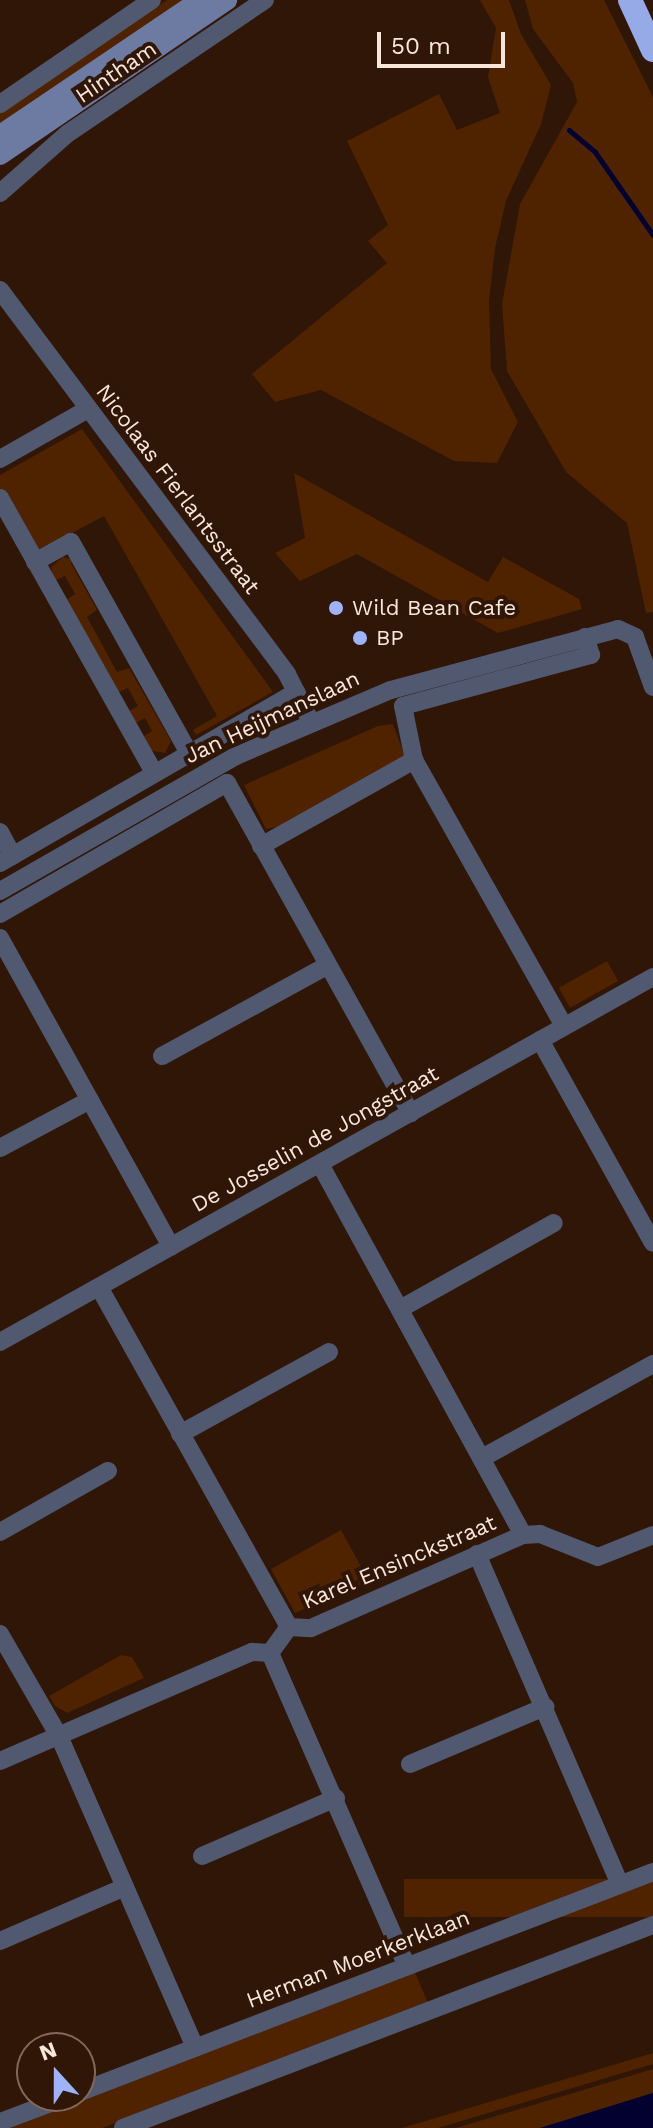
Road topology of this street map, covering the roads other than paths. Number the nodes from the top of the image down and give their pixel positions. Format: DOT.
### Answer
graph roads {
  1 [pos="152,0"];
  2 [pos="200,0"];
  3 [pos="227,0"];
  4 [pos="265,0"];
  5 [pos="630,0"];
  6 [pos="653,50"];
  7 [pos="0,104"];
  8 [pos="0,135"];
  9 [pos="0,155"];
  10 [pos="0,193"];
  11 [pos="0,290"];
  12 [pos="88,409"];
  13 [pos="0,459"];
  14 [pos="0,498"];
  15 [pos="35,562"];
  16 [pos="585,637"];
  17 [pos="653,687"];
  18 [pos="296,692"];
  19 [pos="311,722"];
  20 [pos="189,753"];
  21 [pos="414,760"];
  22 [pos="154,772"];
  23 [pos="0,832"];
  24 [pos="261,846"];
  25 [pos="7,860"];
  26 [pos="0,891"];
  27 [pos="0,914"];
  28 [pos="0,938"];
  29 [pos="328,965"];
  30 [pos="653,977"];
  31 [pos="564,1026"];
  32 [pos="540,1040"];
  33 [pos="162,1056"];
  34 [pos="90,1100"];
  35 [pos="411,1113"];
  36 [pos="0,1148"];
  37 [pos="320,1164"];
  38 [pos="554,1223"];
  39 [pos="653,1243"];
  40 [pos="171,1247"];
  41 [pos="99,1287"];
  42 [pos="400,1309"];
  43 [pos="0,1342"];
  44 [pos="329,1352"];
  45 [pos="653,1364"];
  46 [pos="180,1434"];
  47 [pos="482,1458"];
  48 [pos="108,1471"];
  49 [pos="0,1532"];
  50 [pos="523,1535"];
  51 [pos="653,1535"];
  52 [pos="477,1554"];
  53 [pos="289,1627"];
  54 [pos="0,1634"];
  55 [pos="270,1653"];
  56 [pos="545,1707"];
  57 [pos="59,1736"];
  58 [pos="0,1761"];
  59 [pos="410,1764"];
  60 [pos="336,1798"];
  61 [pos="202,1856"];
  62 [pos="653,1872"];
  63 [pos="620,1884"];
  64 [pos="125,1887"];
  65 [pos="653,1925"];
  66 [pos="0,1941"];
  67 [pos="407,1966"];
  68 [pos="195,2048"];
  69 [pos="96,2086"];
  70 [pos="27,2112"];
  71 [pos="0,2122"];
  72 [pos="123,2128"];
  1 -- 7 [label="street, Hintham"];
  2 -- 8 [label="street, Hintham"];
  3 -- 9 [label="street, Hintham"];
  4 -- 10 [label="street, Hintham"];
  5 -- 6 [label="highway"];
  11 -- 12 [label="street, Nicolaas Fierlantsstraat"];
  12 -- 13 [label="street"];
  12 -- 18 [label="street, Nicolaas Fierlantsstraat"];
  14 -- 15 [label="street"];
  15 -- 20 [label="street"];
  15 -- 22 [label="street"];
  16 -- 17 [label="street, Jan Heijmanslaan"];
  16 -- 19 [label="street, Jan Heijmanslaan"];
  16 -- 21 [label="street"];
  18 -- 19 [label="street, Nicolaas Fierlantsstraat"];
  18 -- 20 [label="street, Jan Heijmanslaan"];
  19 -- 26 [label="street, Jan Heijmanslaan"];
  20 -- 22 [label="street, Jan Heijmanslaan"];
  21 -- 24 [label="street"];
  21 -- 31 [label="street"];
  22 -- 25 [label="street, Jan Heijmanslaan"];
  23 -- 25 [label="street"];
  24 -- 27 [label="street, Jan Heijmanslaan"];
  24 -- 29 [label="street"];
  28 -- 34 [label="street"];
  29 -- 33 [label="street"];
  29 -- 35 [label="street"];
  30 -- 31 [label="street, De Josselin de Jongstraat"];
  31 -- 32 [label="street, De Josselin de Jongstraat"];
  32 -- 35 [label="street, De Josselin de Jongstraat"];
  32 -- 39 [label="street"];
  34 -- 36 [label="street"];
  34 -- 40 [label="street"];
  35 -- 37 [label="street, De Josselin de Jongstraat"];
  37 -- 40 [label="street, De Josselin de Jongstraat"];
  37 -- 42 [label="street"];
  38 -- 42 [label="street"];
  40 -- 41 [label="street, De Josselin de Jongstraat"];
  41 -- 43 [label="street, De Josselin de Jongstraat"];
  41 -- 46 [label="street"];
  42 -- 47 [label="street"];
  44 -- 46 [label="street"];
  45 -- 47 [label="street"];
  46 -- 53 [label="street"];
  47 -- 50 [label="street"];
  48 -- 49 [label="street"];
  50 -- 51 [label="street, Karel Ensinckstraat"];
  50 -- 52 [label="street, Karel Ensinckstraat"];
  52 -- 53 [label="street, Karel Ensinckstraat"];
  52 -- 56 [label="street"];
  53 -- 55 [label="street, Karel Ensinckstraat"];
  54 -- 57 [label="street"];
  55 -- 57 [label="street"];
  55 -- 60 [label="street"];
  56 -- 59 [label="street"];
  56 -- 63 [label="street"];
  57 -- 58 [label="street"];
  57 -- 64 [label="street"];
  60 -- 61 [label="street"];
  60 -- 67 [label="street"];
  62 -- 63 [label="street, Herman Moerkerklaan"];
  63 -- 67 [label="street, Herman Moerkerklaan"];
  64 -- 66 [label="street"];
  64 -- 68 [label="street"];
  65 -- 72 [label="street"];
  67 -- 68 [label="street, Herman Moerkerklaan"];
  68 -- 69 [label="street, Herman Moerkerklaan"];
  70 -- 71 [label="street"];
}
